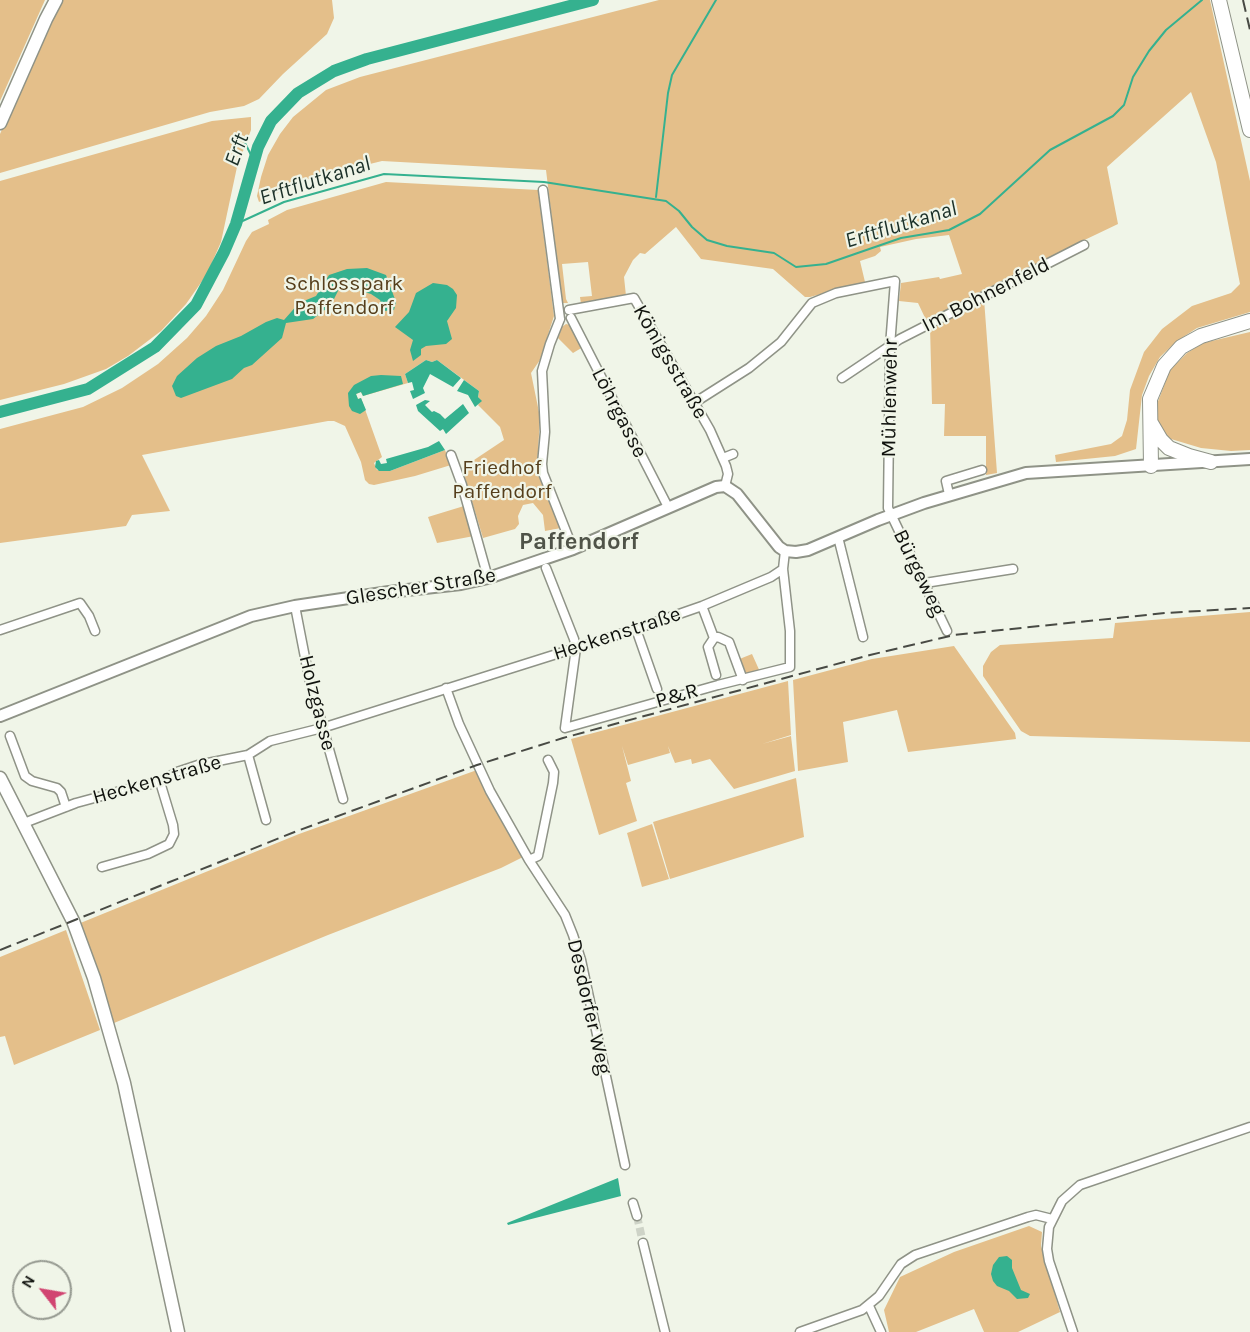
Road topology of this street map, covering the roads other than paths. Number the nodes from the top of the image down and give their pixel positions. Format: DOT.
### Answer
graph roads {
  1 [pos="56,0"];
  2 [pos="1220,3"];
  3 [pos="0,123"];
  4 [pos="1250,130"];
  5 [pos="543,190"];
  6 [pos="1084,245"];
  7 [pos="565,315"];
  8 [pos="1250,321"];
  9 [pos="890,346"];
  10 [pos="842,378"];
  11 [pos="694,403"];
  12 [pos="1150,421"];
  13 [pos="733,454"];
  14 [pos="451,455"];
  15 [pos="723,459"];
  16 [pos="1250,459"];
  17 [pos="1211,462"];
  18 [pos="1152,466"];
  19 [pos="982,470"];
  20 [pos="725,486"];
  21 [pos="948,494"];
  22 [pos="668,507"];
  23 [pos="891,514"];
  24 [pos="838,537"];
  25 [pos="573,549"];
  26 [pos="785,551"];
  27 [pos="546,568"];
  28 [pos="1013,568"];
  29 [pos="783,569"];
  30 [pos="488,578"];
  31 [pos="925,583"];
  32 [pos="295,606"];
  33 [pos="702,606"];
  34 [pos="636,629"];
  35 [pos="0,630"];
  36 [pos="95,631"];
  37 [pos="947,631"];
  38 [pos="863,637"];
  39 [pos="714,638"];
  40 [pos="576,648"];
  41 [pos="716,675"];
  42 [pos="743,680"];
  43 [pos="446,688"];
  44 [pos="657,689"];
  45 [pos="0,716"];
  46 [pos="322,728"];
  47 [pos="10,736"];
  48 [pos="248,755"];
  49 [pos="548,760"];
  50 [pos="0,778"];
  51 [pos="160,782"];
  52 [pos="343,799"];
  53 [pos="66,807"];
  54 [pos="266,820"];
  55 [pos="24,823"];
  56 [pos="529,860"];
  57 [pos="102,867"];
  58 [pos="1250,1127"];
  59 [pos="625,1165"];
  60 [pos="633,1203"];
  61 [pos="637,1216"];
  62 [pos="1052,1219"];
  63 [pos="643,1243"];
  64 [pos="869,1306"];
  65 [pos="178,1332"];
  66 [pos="665,1332"];
  67 [pos="800,1332"];
  68 [pos="881,1332"];
  69 [pos="1073,1332"];
  1 -- 3 [label="main road"];
  2 -- 4 [label="main road"];
  5 -- 7 [label="street"];
  6 -- 9 [label="street, Im Bohnenfeld"];
  7 -- 11 [label="street, Königsstraße"];
  7 -- 22 [label="street, Löhrgasse"];
  7 -- 25 [label="street"];
  8 -- 12 [label="main road"];
  9 -- 10 [label="street, Im Bohnenfeld"];
  9 -- 11 [label="street, Mühlenwehr"];
  9 -- 23 [label="street, Mühlenwehr"];
  11 -- 15 [label="street, Königsstraße"];
  12 -- 17 [label="main road"];
  12 -- 18 [label="main road"];
  13 -- 15 [label="street"];
  14 -- 30 [label="street"];
  15 -- 20 [label="street, Königsstraße"];
  16 -- 17 [label="street"];
  17 -- 18 [label="street"];
  18 -- 21 [label="street"];
  19 -- 21 [label="street"];
  20 -- 22 [label="street, Glescher Straße"];
  20 -- 26 [label="street"];
  21 -- 23 [label="street"];
  22 -- 25 [label="street, Glescher Straße"];
  23 -- 24 [label="street"];
  23 -- 31 [label="street, Bürgeweg"];
  24 -- 26 [label="street"];
  24 -- 38 [label="street"];
  25 -- 30 [label="street, Glescher Straße"];
  26 -- 29 [label="street"];
  27 -- 40 [label="street"];
  28 -- 31 [label="street"];
  29 -- 33 [label="street, Heckenstraße"];
  29 -- 42 [label="street, P&R"];
  30 -- 32 [label="street, Glescher Straße"];
  31 -- 37 [label="street, Bürgeweg"];
  32 -- 45 [label="street, Glescher Straße"];
  32 -- 46 [label="street, Holzgasse"];
  33 -- 34 [label="street, Heckenstraße"];
  33 -- 39 [label="street"];
  34 -- 40 [label="street, Heckenstraße"];
  34 -- 44 [label="street"];
  35 -- 36 [label="street"];
  39 -- 41 [label="street"];
  39 -- 42 [label="street"];
  40 -- 42 [label="street, P&R"];
  40 -- 43 [label="street, Heckenstraße"];
  43 -- 46 [label="street, Heckenstraße"];
  43 -- 56 [label="street, Desdorfer Weg"];
  46 -- 48 [label="street, Heckenstraße"];
  46 -- 52 [label="street, Holzgasse"];
  47 -- 53 [label="street, Heckenstraße"];
  48 -- 51 [label="street, Heckenstraße"];
  48 -- 54 [label="street, Heckenstraße"];
  49 -- 56 [label="street"];
  50 -- 55 [label="main road"];
  51 -- 53 [label="street, Heckenstraße"];
  51 -- 57 [label="street"];
  53 -- 55 [label="street, Heckenstraße"];
  55 -- 65 [label="main road"];
  56 -- 59 [label="street, Desdorfer Weg"];
  58 -- 62 [label="street"];
  60 -- 61 [label="street"];
  62 -- 64 [label="street"];
  62 -- 69 [label="street"];
  63 -- 66 [label="street"];
  64 -- 67 [label="street"];
  64 -- 68 [label="street"];
}
